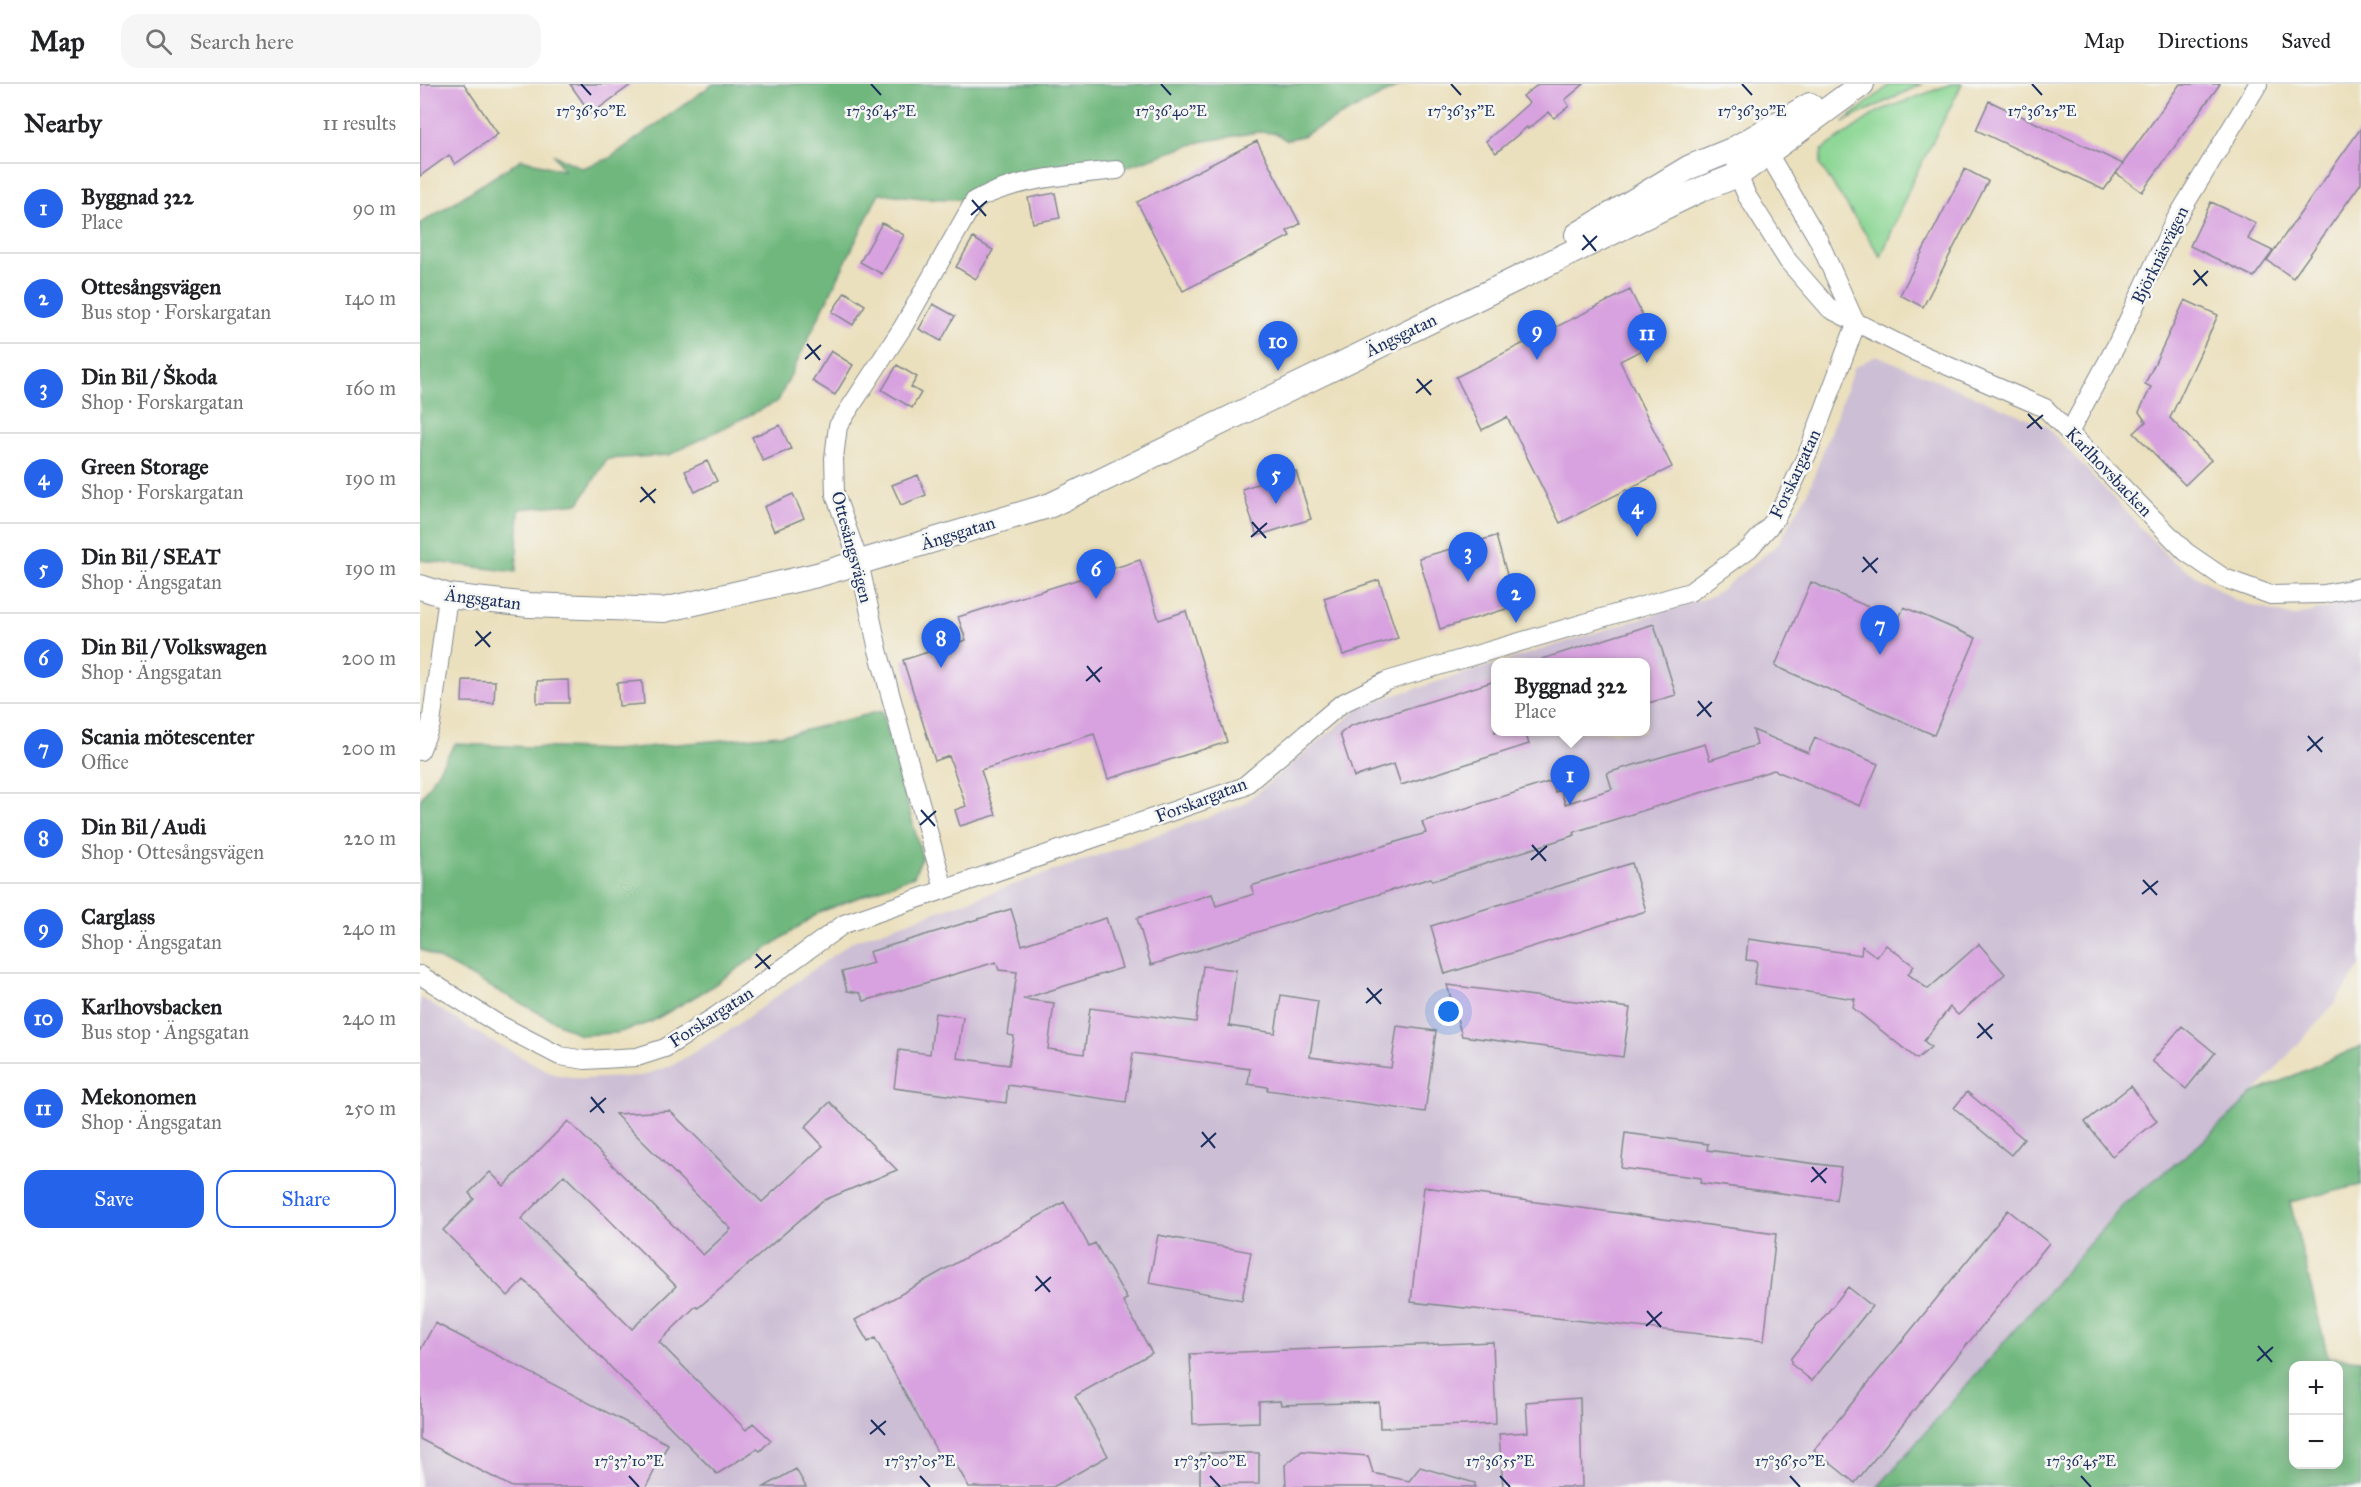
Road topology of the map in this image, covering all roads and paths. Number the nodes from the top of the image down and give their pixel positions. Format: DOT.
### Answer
graph roads {
  1 [pos="1839,84"];
  2 [pos="1862,84"];
  3 [pos="2258,84"];
  4 [pos="1763,144"];
  5 [pos="1734,149"];
  6 [pos="1117,170"];
  7 [pos="1738,175"];
  8 [pos="1459,307"];
  9 [pos="1856,324"];
  10 [pos="2070,431"];
  11 [pos="858,562"];
  12 [pos="420,587"];
  13 [pos="2361,587"];
  14 [pos="448,596"];
  15 [pos="420,751"];
  16 [pos="944,890"];
  17 [pos="420,975"];
  1 -- 4 [label="main road"];
  2 -- 4 [label="main road"];
  3 -- 10 [label="street, Björknäsvägen"];
  4 -- 5 [label="main road, Ängsgatan"];
  4 -- 7 [label="main road, Ängsgatan"];
  4 -- 9 [label="street"];
  5 -- 7 [label="street"];
  5 -- 8 [label="main road, Ängsgatan"];
  6 -- 11 [label="street, Ottesångsvägen"];
  7 -- 8 [label="main road, Ängsgatan"];
  7 -- 9 [label="street"];
  8 -- 11 [label="main road, Ängsgatan"];
  9 -- 10 [label="street, Karlhovsbacken"];
  9 -- 16 [label="street, Forskargatan"];
  10 -- 13 [label="street, Karlhovsbacken"];
  11 -- 14 [label="main road, Ängsgatan"];
  11 -- 16 [label="street, Ottesångsvägen"];
  12 -- 14 [label="main road, Ängsgatan"];
  14 -- 15 [label="street"];
  16 -- 17 [label="street, Forskargatan"];
}
